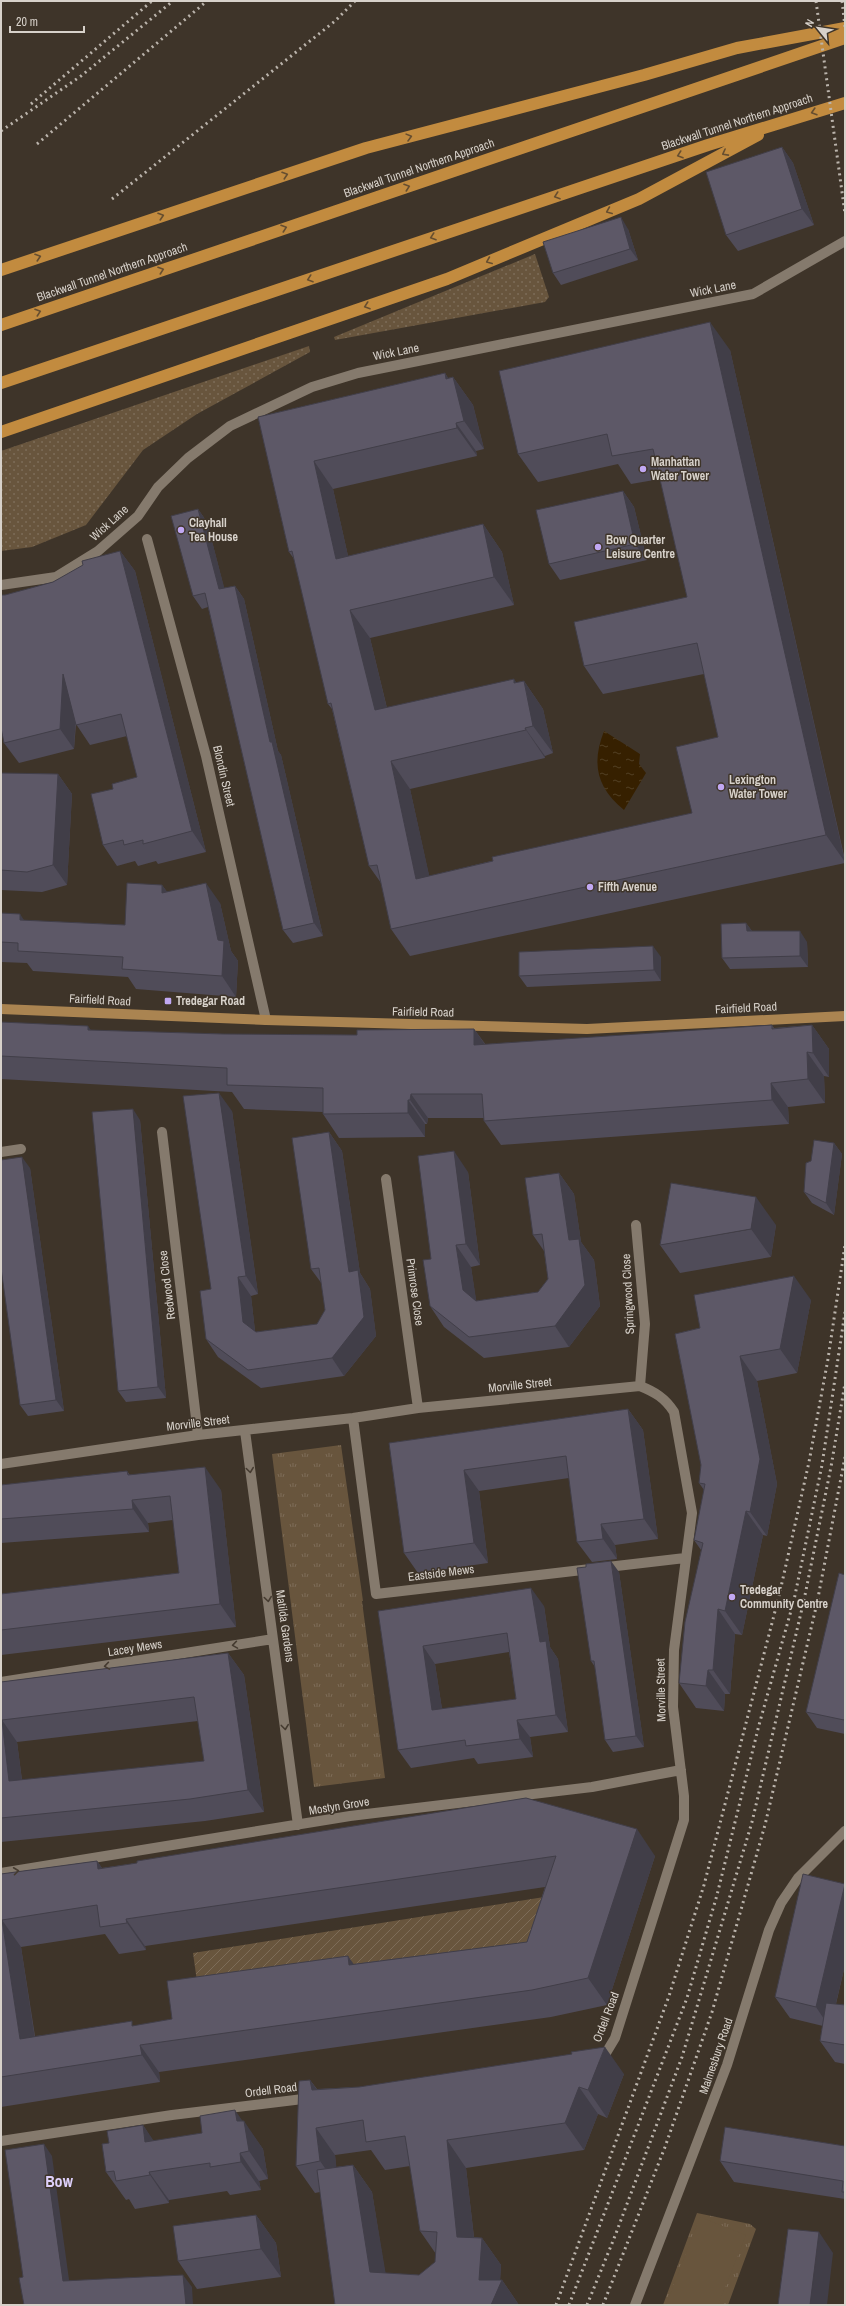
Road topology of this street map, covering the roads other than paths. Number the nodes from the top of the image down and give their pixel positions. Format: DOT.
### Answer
graph roads {
  1 [pos="845,28"];
  2 [pos="845,38"];
  3 [pos="845,102"];
  4 [pos="784,121"];
  5 [pos="845,241"];
  6 [pos="1,270"];
  7 [pos="1,324"];
  8 [pos="1,383"];
  9 [pos="1,432"];
  10 [pos="147,539"];
  11 [pos="1,585"];
  12 [pos="1,1009"];
  13 [pos="845,1016"];
  14 [pos="266,1020"];
  15 [pos="162,1132"];
  16 [pos="22,1149"];
  17 [pos="1,1152"];
  18 [pos="386,1179"];
  19 [pos="636,1225"];
  20 [pos="640,1386"];
  21 [pos="418,1408"];
  22 [pos="353,1418"];
  23 [pos="245,1431"];
  24 [pos="198,1435"];
  25 [pos="1,1464"];
  26 [pos="685,1558"];
  27 [pos="273,1639"];
  28 [pos="1,1682"];
  29 [pos="681,1770"];
  30 [pos="298,1825"];
  31 [pos="845,1832"];
  32 [pos="1,1873"];
  33 [pos="586,2060"];
  34 [pos="322,2096"];
  35 [pos="1,2141"];
  36 [pos="635,2305"];
  6 -- 1 [label="highway, one-way"];
  7 -- 2 [label="highway, Blackwall Tunnel Northern Approach, one-way"];
  3 -- 4 [label="highway, Blackwall Tunnel Northern Approach, one-way"];
  4 -- 8 [label="highway, Blackwall Tunnel Northern Approach, one-way"];
  4 -- 9 [label="highway, one-way"];
  5 -- 11 [label="street, Wick Lane"];
  10 -- 14 [label="street, Blondin Street"];
  12 -- 14 [label="main road, Fairfield Road"];
  13 -- 14 [label="main road, Fairfield Road"];
  15 -- 24 [label="street, Redwood Close"];
  16 -- 17 [label="street"];
  18 -- 21 [label="street, Primrose Close"];
  19 -- 20 [label="street, Springwood Close"];
  20 -- 21 [label="street, Morville Street"];
  20 -- 26 [label="street, Morville Street"];
  21 -- 22 [label="street, Morville Street"];
  22 -- 23 [label="street, Morville Street"];
  22 -- 26 [label="street, Eastside Mews"];
  23 -- 24 [label="street, Morville Street"];
  23 -- 27 [label="street, Matilda Gardens, one-way"];
  24 -- 25 [label="street, Morville Street"];
  26 -- 29 [label="street, Morville Street"];
  27 -- 28 [label="street, Lacey Mews, one-way"];
  27 -- 30 [label="street, Matilda Gardens, one-way"];
  29 -- 30 [label="street, Mostyn Grove"];
  29 -- 33 [label="street, Ordell Road"];
  32 -- 30 [label="street, Mostyn Grove, one-way"];
  31 -- 36 [label="street, Malmesbury Road"];
  34 -- 35 [label="street, Ordell Road"];
}
